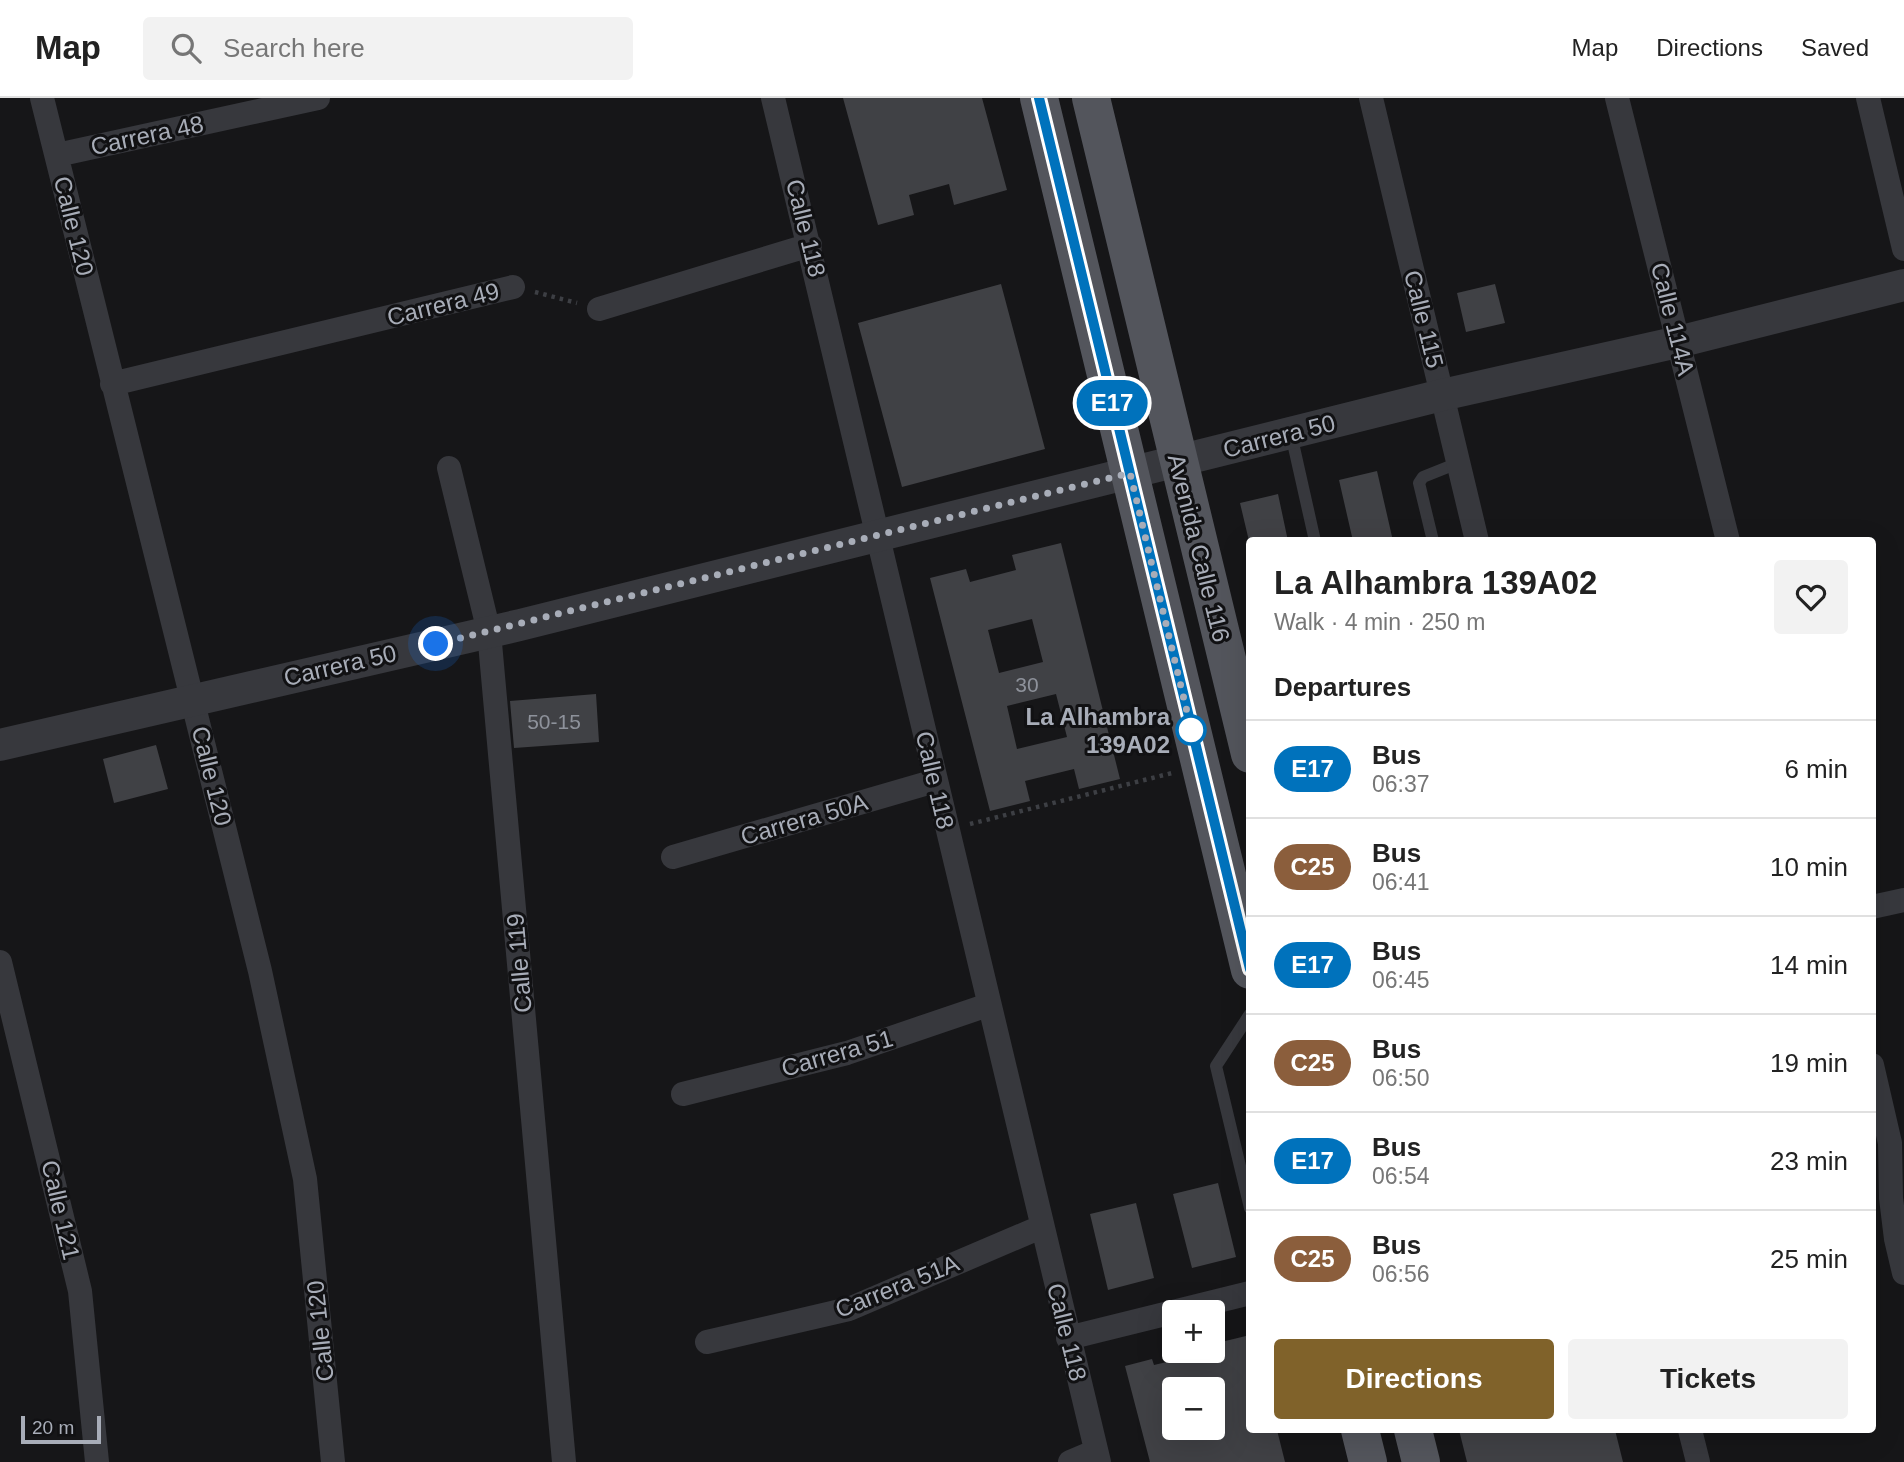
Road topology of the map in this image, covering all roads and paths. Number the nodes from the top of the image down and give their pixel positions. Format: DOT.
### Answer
graph roads {
  1 [pos="42,98"];
  2 [pos="318,98"];
  3 [pos="773,98"];
  4 [pos="1038,98"];
  5 [pos="1091,98"];
  6 [pos="1371,98"];
  7 [pos="1617,98"];
  8 [pos="1868,98"];
  9 [pos="57,155"];
  10 [pos="810,245"];
  11 [pos="1904,250"];
  12 [pos="1904,285"];
  13 [pos="513,286"];
  14 [pos="598,309"];
  15 [pos="1678,342"];
  16 [pos="112,384"];
  17 [pos="1442,396"];
  18 [pos="1291,433"];
  19 [pos="1178,461"];
  20 [pos="1458,463"];
  21 [pos="449,468"];
  22 [pos="1130,473"];
  23 [pos="878,536"];
  24 [pos="1314,537"];
  25 [pos="1432,537"];
  26 [pos="1476,537"];
  27 [pos="1727,537"];
  28 [pos="489,632"];
  29 [pos="193,699"];
  30 [pos="1246,738"];
  31 [pos="0,745"];
  32 [pos="1200,766"];
  33 [pos="935,781"];
  34 [pos="947,830"];
  35 [pos="673,856"];
  36 [pos="1904,900"];
  37 [pos="1876,906"];
  38 [pos="1246,954"];
  39 [pos="0,962"];
  40 [pos="988,1005"];
  41 [pos="1246,1020"];
  42 [pos="1876,1083"];
  43 [pos="683,1094"];
  44 [pos="1246,1191"];
  45 [pos="1041,1227"];
  46 [pos="1904,1273"];
  47 [pos="1246,1294"];
  48 [pos="1068,1338"];
  49 [pos="707,1342"];
  50 [pos="1361,1433"];
  51 [pos="1414,1433"];
  52 [pos="1691,1433"];
  53 [pos="1098,1457"];
  54 [pos="97,1462"];
  55 [pos="333,1462"];
  56 [pos="564,1462"];
  57 [pos="1070,1462"];
  58 [pos="1368,1462"];
  59 [pos="1421,1462"];
  60 [pos="1698,1462"];
  1 -- 9 [label="street, Calle 120"];
  2 -- 9 [label="street, Carrera 48"];
  3 -- 10 [label="street, Calle 118"];
  4 -- 22 [label="main road, Avenida Calle 116"];
  5 -- 19 [label="main road, Avenida Calle 116"];
  6 -- 17 [label="street, Calle 115"];
  7 -- 15 [label="street, Calle 114A"];
  8 -- 11 [label="street"];
  9 -- 16 [label="street, Calle 120"];
  10 -- 14 [label="street"];
  10 -- 23 [label="street, Calle 118"];
  12 -- 15 [label="street, Carrera 50"];
  13 -- 14 [label="path, Carrera 49"];
  13 -- 16 [label="street, Carrera 49"];
  15 -- 17 [label="street, Carrera 50"];
  15 -- 27 [label="street, Calle 114A"];
  16 -- 29 [label="street, Calle 120"];
  17 -- 18 [label="street, Carrera 50"];
  17 -- 20 [label="street, Calle 115"];
  18 -- 19 [label="street, Carrera 50"];
  18 -- 24 [label="lane"];
  19 -- 22 [label="street, Carrera 50"];
  19 -- 30 [label="main road, Avenida Calle 116"];
  20 -- 25 [label="lane"];
  20 -- 26 [label="street, Calle 115"];
  21 -- 28 [label="street, Calle 119"];
  22 -- 23 [label="street, Carrera 50"];
  22 -- 32 [label="main road, Avenida Calle 116"];
  23 -- 28 [label="street, Carrera 50"];
  23 -- 33 [label="street, Calle 118"];
  28 -- 29 [label="street, Carrera 50"];
  28 -- 56 [label="street, Calle 119"];
  29 -- 31 [label="street, Carrera 50"];
  29 -- 55 [label="street, Calle 120"];
  32 -- 34 [label="path"];
  32 -- 38 [label="main road, Avenida Calle 116"];
  33 -- 34 [label="street, Calle 118"];
  33 -- 35 [label="street, Carrera 50A"];
  34 -- 40 [label="street, Calle 118"];
  36 -- 37 [label="street"];
  39 -- 54 [label="street, Calle 121"];
  40 -- 43 [label="street, Carrera 51"];
  40 -- 45 [label="street, Calle 118"];
  41 -- 44 [label="lane"];
  42 -- 46 [label="street"];
  45 -- 48 [label="street, Calle 118"];
  45 -- 49 [label="street, Carrera 51A"];
  47 -- 48 [label="street"];
  48 -- 53 [label="street, Calle 118"];
  50 -- 58 [label="main road"];
  51 -- 59 [label="main road"];
  52 -- 60 [label="street"];
  53 -- 57 [label="street"];
}
